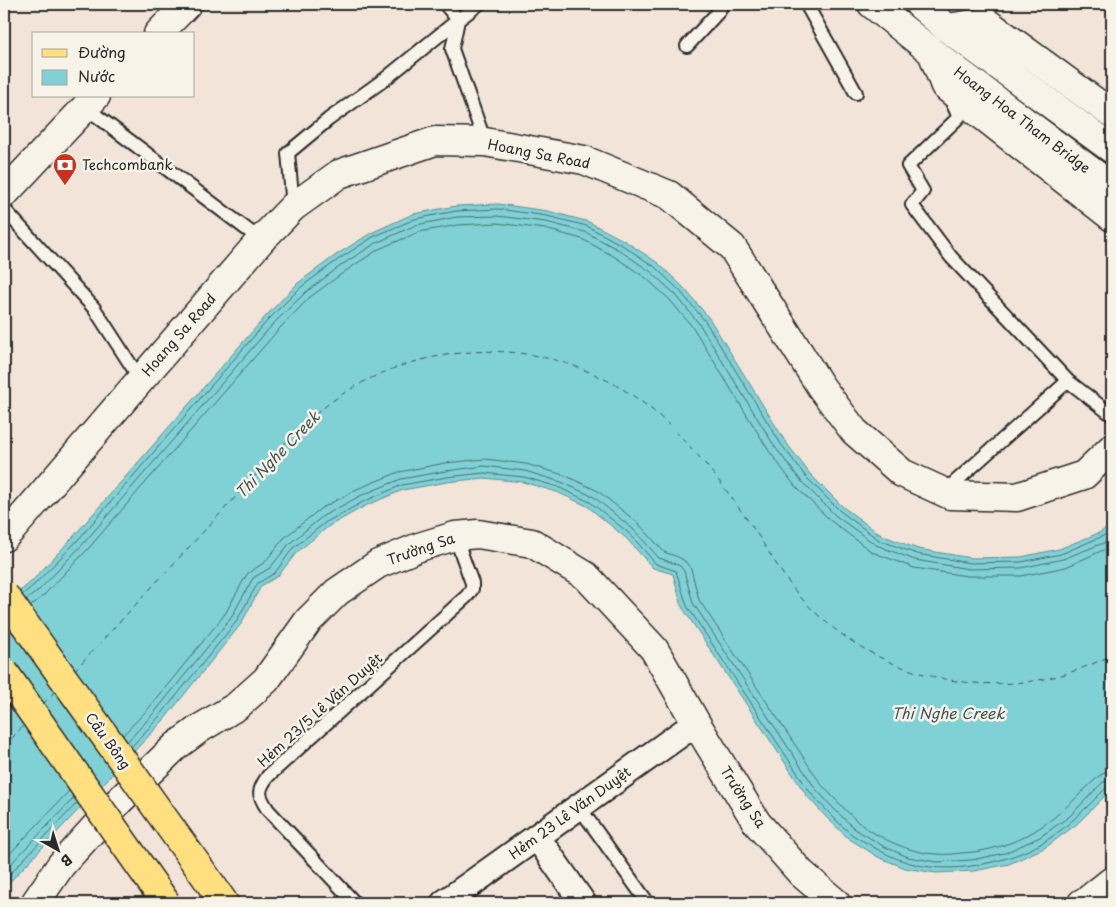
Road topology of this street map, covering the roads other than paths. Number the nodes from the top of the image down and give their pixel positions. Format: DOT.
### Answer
graph roads {
  1 [pos="186,4"];
  2 [pos="445,4"];
  3 [pos="479,4"];
  4 [pos="722,4"];
  5 [pos="806,4"];
  6 [pos="872,4"];
  7 [pos="919,4"];
  8 [pos="458,20"];
  9 [pos="160,32"];
  10 [pos="955,34"];
  11 [pos="687,46"];
  12 [pos="941,67"];
  13 [pos="856,93"];
  14 [pos="90,102"];
  15 [pos="1112,114"];
  16 [pos="486,142"];
  17 [pos="1112,149"];
  18 [pos="1112,187"];
  19 [pos="4,194"];
  20 [pos="293,207"];
  21 [pos="4,209"];
  22 [pos="1112,217"];
  23 [pos="261,240"];
  24 [pos="140,380"];
  25 [pos="1068,381"];
  26 [pos="1112,415"];
  27 [pos="1112,448"];
  28 [pos="944,492"];
  29 [pos="4,536"];
  30 [pos="455,536"];
  31 [pos="4,595"];
  32 [pos="4,672"];
  33 [pos="696,723"];
  34 [pos="579,807"];
  35 [pos="537,837"];
  36 [pos="1112,881"];
  37 [pos="218,895"];
  38 [pos="35,903"];
  39 [pos="166,903"];
  40 [pos="355,903"];
  41 [pos="444,903"];
  42 [pos="584,903"];
  43 [pos="648,903"];
  44 [pos="834,903"];
  45 [pos="1082,903"];
  1 -- 9 [label="street"];
  2 -- 8 [label="lane"];
  3 -- 8 [label="lane"];
  4 -- 11 [label="lane"];
  5 -- 13 [label="lane"];
  6 -- 12 [label="street"];
  7 -- 10 [label="street, Hoang Hoa Tham Bridge"];
  8 -- 16 [label="lane"];
  8 -- 20 [label="lane"];
  10 -- 15 [label="street"];
  10 -- 17 [label="street, Hoang Hoa Tham Bridge"];
  12 -- 18 [label="street, Hoang Hoa Tham Bridge"];
  12 -- 22 [label="street"];
  12 -- 25 [label="lane"];
  14 -- 19 [label="street"];
  14 -- 23 [label="lane"];
  16 -- 20 [label="street, Hoang Sa Road"];
  16 -- 28 [label="street, Hoang Sa Road"];
  20 -- 23 [label="street, Hoang Sa Road"];
  21 -- 24 [label="lane"];
  23 -- 24 [label="street, Hoang Sa Road"];
  24 -- 29 [label="street, Hoang Sa Road"];
  25 -- 26 [label="lane"];
  25 -- 28 [label="lane"];
  27 -- 28 [label="street, Hoang Sa Road"];
  30 -- 33 [label="street, Trường Sa"];
  30 -- 38 [label="street, Trường Sa"];
  30 -- 40 [label="lane, Hẻm 23/5 Lê Văn Duyệt"];
  31 -- 37 [label="main road, Cầu Bông, bridge"];
  32 -- 39 [label="main road, bridge"];
  33 -- 34 [label="street, Hẻm 23 Lê Văn Duyệt"];
  33 -- 44 [label="street, Trường Sa"];
  34 -- 35 [label="street, Hẻm 23 Lê Văn Duyệt"];
  34 -- 43 [label="lane"];
  35 -- 41 [label="street, Hẻm 23 Lê Văn Duyệt"];
  35 -- 42 [label="street"];
  36 -- 45 [label="street"];
}
